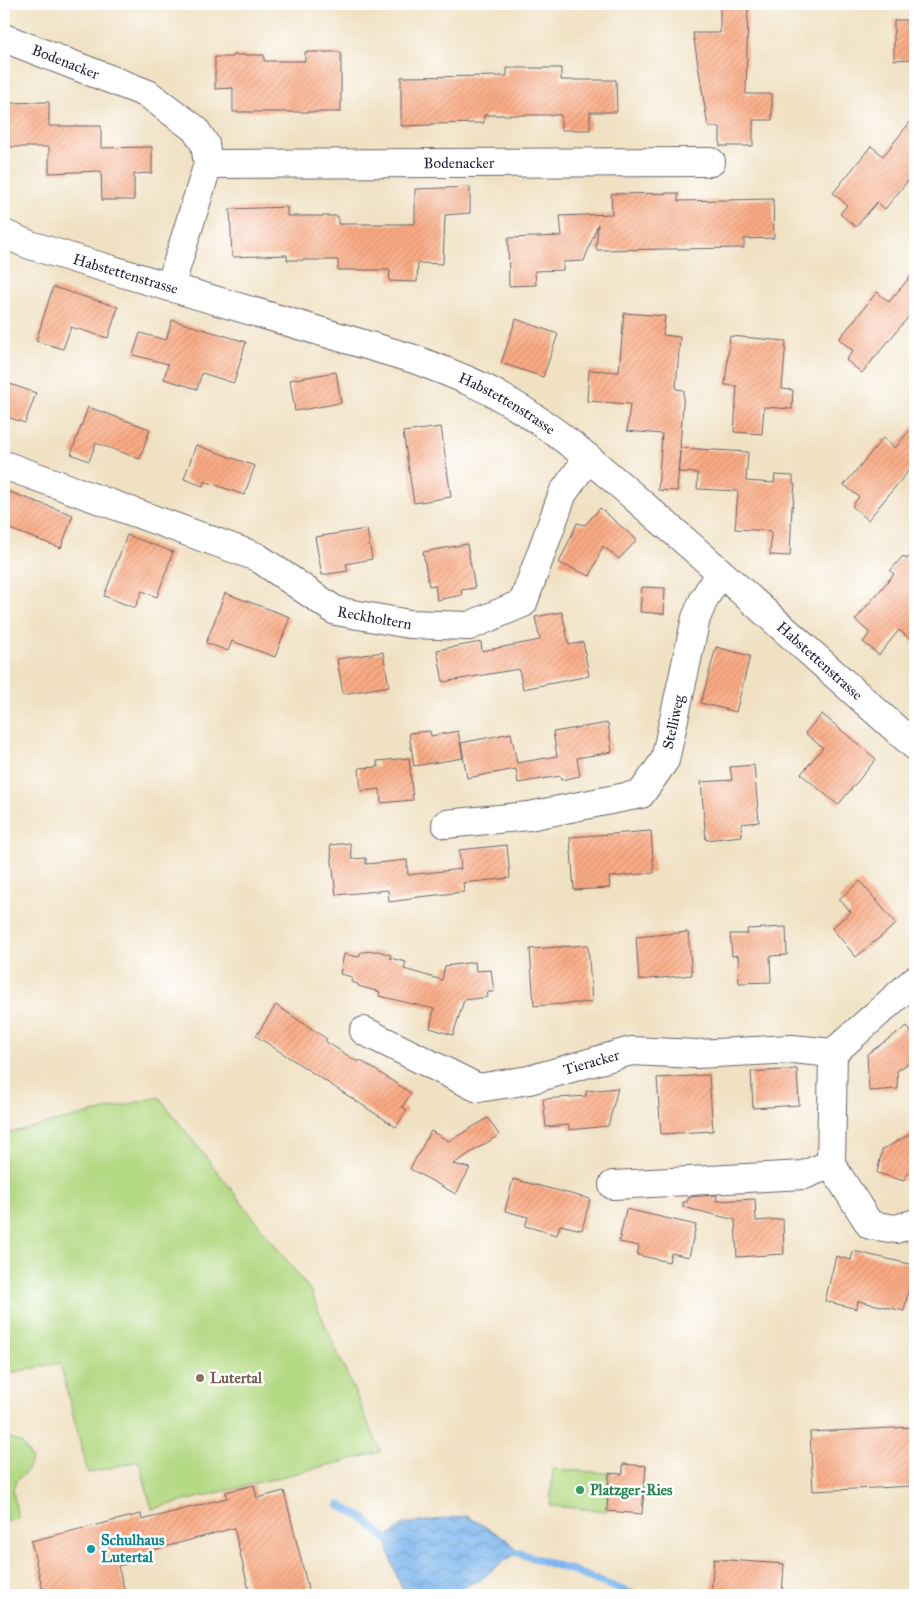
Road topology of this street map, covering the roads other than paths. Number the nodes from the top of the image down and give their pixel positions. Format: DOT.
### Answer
graph roads {
  1 [pos="4,38"];
  2 [pos="710,162"];
  3 [pos="208,164"];
  4 [pos="4,234"];
  5 [pos="170,287"];
  6 [pos="588,458"];
  7 [pos="4,465"];
  8 [pos="720,572"];
  9 [pos="915,746"];
  10 [pos="446,824"];
  11 [pos="915,980"];
  12 [pos="364,1031"];
  13 [pos="833,1053"];
  14 [pos="831,1164"];
  15 [pos="613,1185"];
  16 [pos="915,1223"];
  1 -- 3 [label="street, Bodenacker"];
  2 -- 3 [label="street, Bodenacker"];
  3 -- 5 [label="street, Bodenacker"];
  4 -- 5 [label="street, Habstettenstrasse"];
  5 -- 6 [label="street, Habstettenstrasse"];
  6 -- 7 [label="street, Reckholtern"];
  6 -- 8 [label="street, Habstettenstrasse"];
  8 -- 9 [label="street, Habstettenstrasse"];
  8 -- 10 [label="street, Stelliweg"];
  11 -- 13 [label="street"];
  12 -- 13 [label="street, Tieracker"];
  13 -- 14 [label="street"];
  14 -- 15 [label="street"];
  14 -- 16 [label="street"];
}
